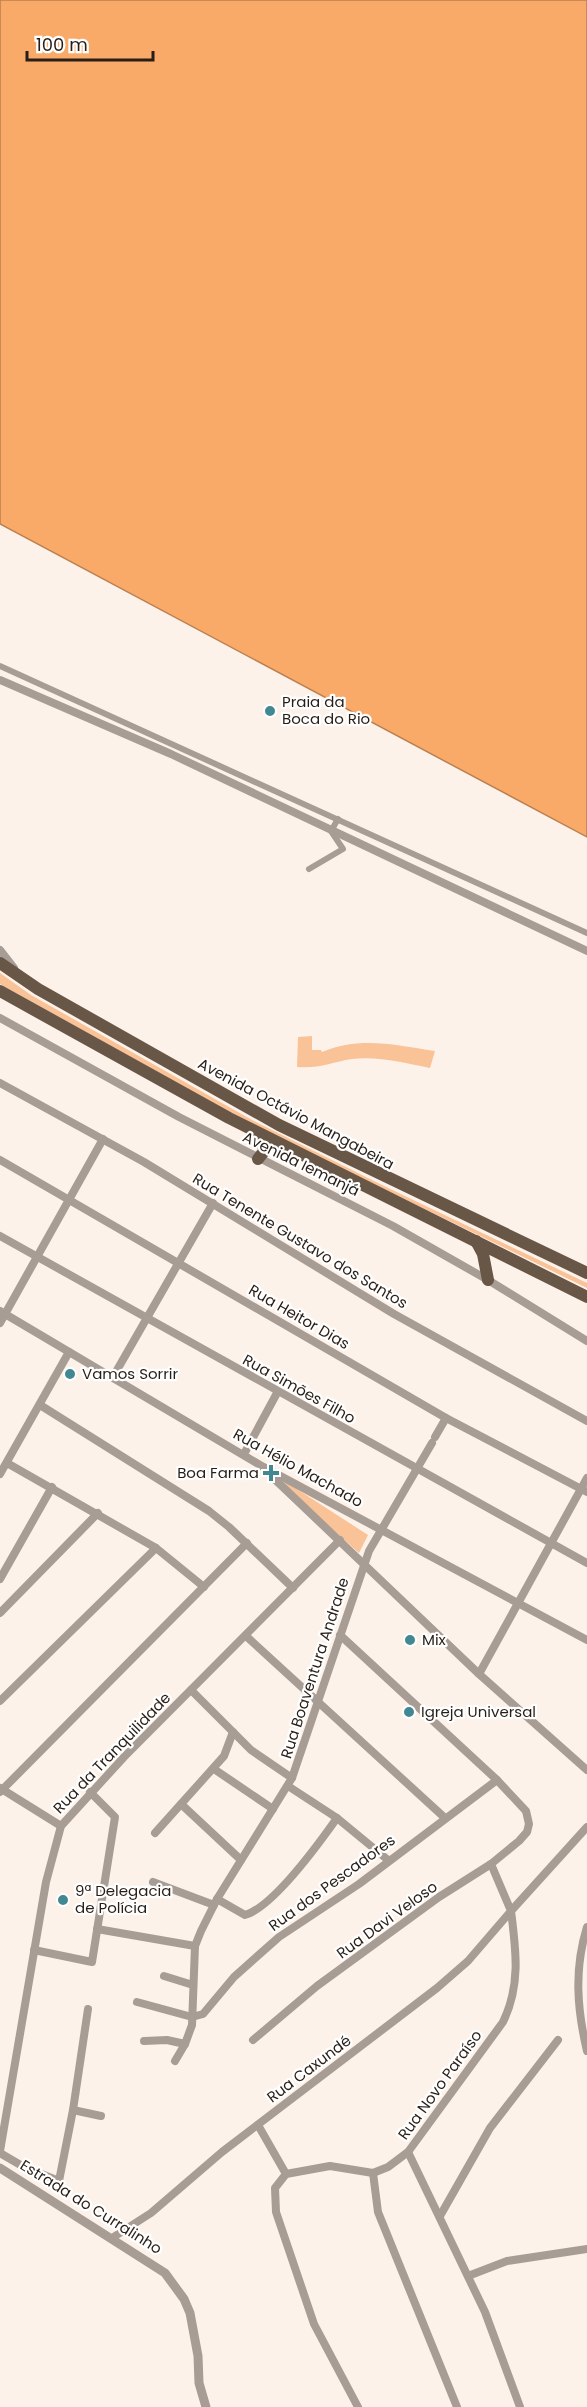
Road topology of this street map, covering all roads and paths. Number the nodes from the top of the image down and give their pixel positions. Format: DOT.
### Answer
graph roads {
  1 [pos="0,666"];
  2 [pos="0,680"];
  3 [pos="338,819"];
  4 [pos="331,831"];
  5 [pos="309,868"];
  6 [pos="587,933"];
  7 [pos="0,950"];
  8 [pos="587,951"];
  9 [pos="0,963"];
  10 [pos="38,989"];
  11 [pos="0,991"];
  12 [pos="0,1018"];
  13 [pos="0,1083"];
  14 [pos="229,1118"];
  15 [pos="103,1139"];
  16 [pos="258,1159"];
  17 [pos="0,1160"];
  18 [pos="70,1201"];
  19 [pos="213,1203"];
  20 [pos="0,1236"];
  21 [pos="476,1241"];
  22 [pos="38,1257"];
  23 [pos="178,1262"];
  24 [pos="587,1273"];
  25 [pos="488,1280"];
  26 [pos="587,1297"];
  27 [pos="3,1313"];
  28 [pos="147,1318"];
  29 [pos="0,1323"];
  30 [pos="587,1341"];
  31 [pos="69,1352"];
  32 [pos="113,1377"];
  33 [pos="277,1393"];
  34 [pos="40,1406"];
  35 [pos="446,1418"];
  36 [pos="587,1421"];
  37 [pos="244,1454"];
  38 [pos="7,1463"];
  39 [pos="260,1465"];
  40 [pos="418,1471"];
  41 [pos="0,1474"];
  42 [pos="587,1478"];
  43 [pos="52,1487"];
  44 [pos="584,1491"];
  45 [pos="98,1513"];
  46 [pos="381,1529"];
  47 [pos="340,1540"];
  48 [pos="247,1543"];
  49 [pos="553,1543"];
  50 [pos="156,1548"];
  51 [pos="364,1562"];
  52 [pos="587,1563"];
  53 [pos="0,1579"];
  54 [pos="204,1587"];
  55 [pos="293,1588"];
  56 [pos="520,1602"];
  57 [pos="0,1613"];
  58 [pos="340,1635"];
  59 [pos="246,1636"];
  60 [pos="587,1640"];
  61 [pos="479,1674"];
  62 [pos="191,1690"];
  63 [pos="0,1701"];
  64 [pos="319,1701"];
  65 [pos="233,1732"];
  66 [pos="214,1769"];
  67 [pos="587,1770"];
  68 [pos="497,1780"];
  69 [pos="290,1782"];
  70 [pos="0,1790"];
  71 [pos="90,1792"];
  72 [pos="181,1804"];
  73 [pos="273,1809"];
  74 [pos="337,1818"];
  75 [pos="445,1818"];
  76 [pos="61,1826"];
  77 [pos="587,1827"];
  78 [pos="155,1833"];
  79 [pos="241,1860"];
  80 [pos="388,1860"];
  81 [pos="491,1864"];
  82 [pos="153,1882"];
  83 [pos="216,1902"];
  84 [pos="511,1911"];
  85 [pos="587,1926"];
  86 [pos="97,1929"];
  87 [pos="195,1946"];
  88 [pos="34,1950"];
  89 [pos="164,1976"];
  90 [pos="193,1985"];
  91 [pos="136,2002"];
  92 [pos="88,2009"];
  93 [pos="192,2017"];
  94 [pos="253,2040"];
  95 [pos="558,2040"];
  96 [pos="144,2041"];
  97 [pos="185,2044"];
  98 [pos="587,2051"];
  99 [pos="175,2061"];
  100 [pos="73,2110"];
  101 [pos="101,2116"];
  102 [pos="258,2125"];
  103 [pos="0,2152"];
  104 [pos="408,2152"];
  105 [pos="0,2168"];
  106 [pos="373,2173"];
  107 [pos="286,2174"];
  108 [pos="440,2216"];
  109 [pos="112,2238"];
  110 [pos="587,2249"];
  111 [pos="468,2276"];
  112 [pos="206,2407"];
  113 [pos="358,2407"];
  114 [pos="457,2407"];
  115 [pos="520,2407"];
  1 -- 3 [label="street"];
  2 -- 4 [label="street"];
  3 -- 4 [label="street"];
  3 -- 6 [label="street"];
  4 -- 5 [label="street"];
  4 -- 8 [label="street"];
  7 -- 10 [label="street"];
  9 -- 10 [label="main road, Avenida Octávio Mangabeira"];
  10 -- 24 [label="main road, Avenida Octávio Mangabeira"];
  11 -- 14 [label="main road, Avenida Octávio Mangabeira"];
  12 -- 16 [label="street, Avenida Iemanjá"];
  13 -- 15 [label="street, Rua Tenente Gustavo dos Santos"];
  14 -- 16 [label="main road"];
  14 -- 21 [label="main road, Avenida Octávio Mangabeira"];
  15 -- 18 [label="street"];
  15 -- 19 [label="street, Rua Tenente Gustavo dos Santos"];
  16 -- 25 [label="street, Avenida Iemanjá"];
  17 -- 18 [label="street, Rua Heitor Dias"];
  18 -- 22 [label="street"];
  18 -- 23 [label="street, Rua Heitor Dias"];
  19 -- 23 [label="street"];
  19 -- 36 [label="street, Rua Tenente Gustavo dos Santos"];
  20 -- 22 [label="street, Rua Simões Filho"];
  21 -- 25 [label="main road"];
  21 -- 26 [label="main road, Avenida Octávio Mangabeira"];
  22 -- 27 [label="street"];
  22 -- 28 [label="street, Rua Simões Filho"];
  23 -- 28 [label="street"];
  23 -- 35 [label="street, Rua Heitor Dias"];
  25 -- 30 [label="street, Avenida Iemanjá"];
  27 -- 29 [label="street"];
  27 -- 31 [label="street, Rua Hélio Machado"];
  28 -- 32 [label="street"];
  28 -- 33 [label="street, Rua Simões Filho"];
  31 -- 32 [label="street, Rua Hélio Machado"];
  31 -- 34 [label="street"];
  32 -- 37 [label="street, Rua Hélio Machado"];
  33 -- 37 [label="street"];
  33 -- 40 [label="street, Rua Simões Filho"];
  34 -- 38 [label="street"];
  34 -- 48 [label="street"];
  35 -- 40 [label="street, Rua Boaventura Andrade"];
  35 -- 44 [label="street, Rua Heitor Dias"];
  37 -- 39 [label="street, Rua Hélio Machado"];
  38 -- 41 [label="street"];
  38 -- 43 [label="street"];
  39 -- 46 [label="street, Rua Hélio Machado"];
  39 -- 47 [label="street"];
  40 -- 46 [label="street, Rua Boaventura Andrade"];
  40 -- 49 [label="street, Rua Simões Filho"];
  42 -- 44 [label="street"];
  43 -- 45 [label="street"];
  43 -- 53 [label="street"];
  44 -- 49 [label="street"];
  45 -- 50 [label="street"];
  45 -- 57 [label="street"];
  46 -- 51 [label="street, Rua Boaventura Andrade"];
  46 -- 56 [label="street, Rua Hélio Machado"];
  47 -- 51 [label="street"];
  47 -- 55 [label="street, Rua da Tranquilidade"];
  48 -- 54 [label="street"];
  48 -- 55 [label="street"];
  49 -- 52 [label="street, Rua Simões Filho"];
  49 -- 56 [label="street"];
  50 -- 54 [label="street"];
  50 -- 63 [label="street"];
  51 -- 58 [label="street, Rua Boaventura Andrade"];
  51 -- 61 [label="street"];
  54 -- 70 [label="street"];
  55 -- 59 [label="street, Rua da Tranquilidade"];
  56 -- 60 [label="street, Rua Hélio Machado"];
  56 -- 61 [label="street"];
  58 -- 64 [label="street, Rua Boaventura Andrade"];
  58 -- 68 [label="street"];
  59 -- 62 [label="street, Rua da Tranquilidade"];
  59 -- 64 [label="street"];
  61 -- 67 [label="street"];
  62 -- 65 [label="street"];
  62 -- 71 [label="street, Rua da Tranquilidade"];
  64 -- 69 [label="street, Rua Boaventura Andrade"];
  64 -- 75 [label="street"];
  65 -- 66 [label="street"];
  65 -- 69 [label="street"];
  66 -- 72 [label="street"];
  66 -- 73 [label="street"];
  68 -- 75 [label="street, Rua dos Pescadores"];
  68 -- 81 [label="street, Rua Davi Veloso"];
  69 -- 73 [label="street, Rua Boaventura Andrade"];
  69 -- 74 [label="street"];
  70 -- 76 [label="street"];
  71 -- 76 [label="street, Rua da Tranquilidade"];
  71 -- 86 [label="street"];
  72 -- 78 [label="street"];
  72 -- 79 [label="street"];
  73 -- 79 [label="street, Rua Boaventura Andrade"];
  74 -- 80 [label="street"];
  74 -- 83 [label="street"];
  75 -- 80 [label="street, Rua dos Pescadores"];
  76 -- 88 [label="street, Rua da Tranquilidade"];
  77 -- 84 [label="street"];
  79 -- 83 [label="street, Rua Boaventura Andrade"];
  80 -- 93 [label="street, Rua dos Pescadores"];
  81 -- 84 [label="street, Rua Novo Paraíso"];
  81 -- 94 [label="street, Rua Davi Veloso"];
  82 -- 83 [label="street"];
  83 -- 87 [label="street, Rua Boaventura Andrade"];
  84 -- 102 [label="street, Rua Caxundé"];
  84 -- 104 [label="street, Rua Novo Paraíso"];
  85 -- 98 [label="street"];
  86 -- 87 [label="street"];
  86 -- 88 [label="street"];
  87 -- 90 [label="street"];
  88 -- 103 [label="street, Rua da Tranquilidade"];
  89 -- 90 [label="street"];
  90 -- 93 [label="street"];
  91 -- 93 [label="street"];
  92 -- 100 [label="street"];
  93 -- 97 [label="street"];
  95 -- 108 [label="street"];
  96 -- 97 [label="street"];
  97 -- 99 [label="street"];
  100 -- 101 [label="street"];
  100 -- 103 [label="street"];
  102 -- 107 [label="street"];
  102 -- 109 [label="street, Rua Caxundé"];
  104 -- 106 [label="street, Rua Novo Paraíso"];
  104 -- 108 [label="street"];
  105 -- 109 [label="street, Estrada do Curralinho"];
  106 -- 107 [label="street"];
  106 -- 114 [label="street"];
  107 -- 113 [label="street"];
  108 -- 111 [label="street"];
  109 -- 112 [label="street, Estrada do Curralinho"];
  110 -- 111 [label="street"];
  111 -- 115 [label="street"];
}
